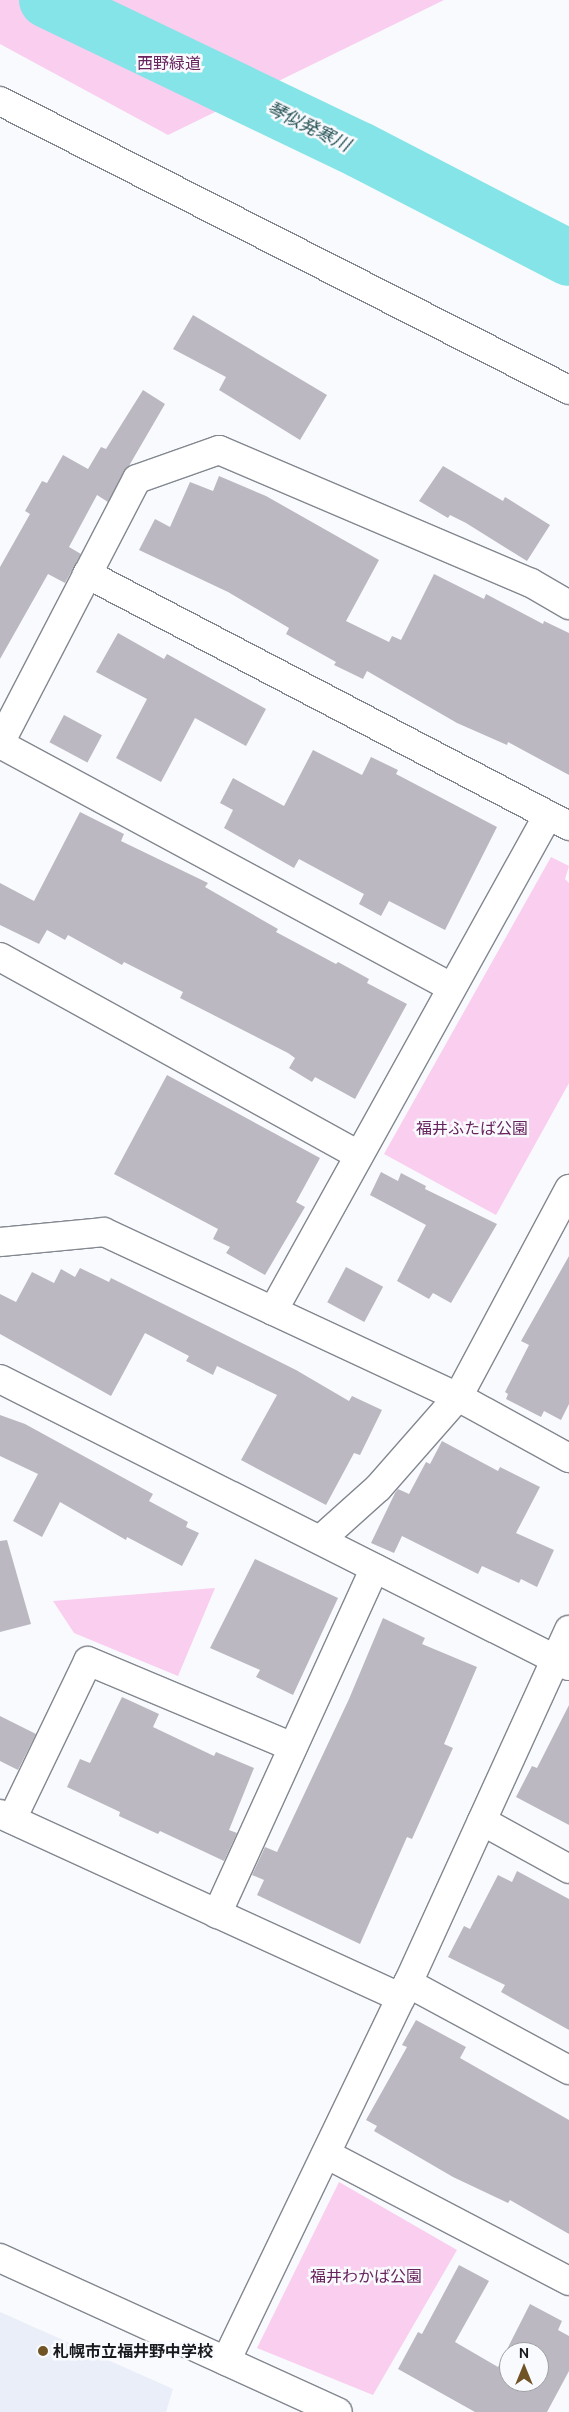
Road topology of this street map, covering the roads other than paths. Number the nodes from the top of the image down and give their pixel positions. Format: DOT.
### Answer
graph roads {
  1 [pos="0,101"];
  2 [pos="569,390"];
  3 [pos="87,574"];
  4 [pos="569,606"];
  5 [pos="0,743"];
  6 [pos="559,821"];
  7 [pos="0,958"];
  8 [pos="451,987"];
  9 [pos="359,1155"];
  10 [pos="569,1189"];
  11 [pos="0,1242"];
  12 [pos="273,1310"];
  13 [pos="0,1379"];
  14 [pos="458,1397"];
  15 [pos="569,1458"];
  16 [pos="320,1540"];
  17 [pos="375,1568"];
  18 [pos="569,1630"];
  19 [pos="562,1662"];
  20 [pos="293,1747"];
  21 [pos="6,1816"];
  22 [pos="482,1821"];
  23 [pos="569,1868"];
  24 [pos="217,1914"];
  25 [pos="404,1990"];
  26 [pos="569,2070"];
  27 [pos="326,2154"];
  28 [pos="0,2258"];
  29 [pos="569,2281"];
  30 [pos="226,2361"];
  31 [pos="338,2412"];
  1 -- 2 [label="street"];
  3 -- 4 [label="street"];
  3 -- 5 [label="street"];
  3 -- 6 [label="street"];
  5 -- 8 [label="street"];
  6 -- 8 [label="street"];
  7 -- 9 [label="street"];
  8 -- 9 [label="street"];
  9 -- 12 [label="street"];
  10 -- 14 [label="street"];
  11 -- 12 [label="street"];
  12 -- 14 [label="street"];
  13 -- 16 [label="street"];
  14 -- 15 [label="street"];
  14 -- 16 [label="street"];
  16 -- 17 [label="street"];
  17 -- 19 [label="street"];
  17 -- 20 [label="street"];
  18 -- 19 [label="street"];
  19 -- 22 [label="street"];
  20 -- 21 [label="street"];
  20 -- 24 [label="street"];
  21 -- 24 [label="street"];
  22 -- 23 [label="street"];
  22 -- 25 [label="street"];
  24 -- 25 [label="street"];
  25 -- 26 [label="street"];
  25 -- 27 [label="street"];
  27 -- 29 [label="street"];
  27 -- 30 [label="street"];
  28 -- 30 [label="street"];
  30 -- 31 [label="street"];
}
